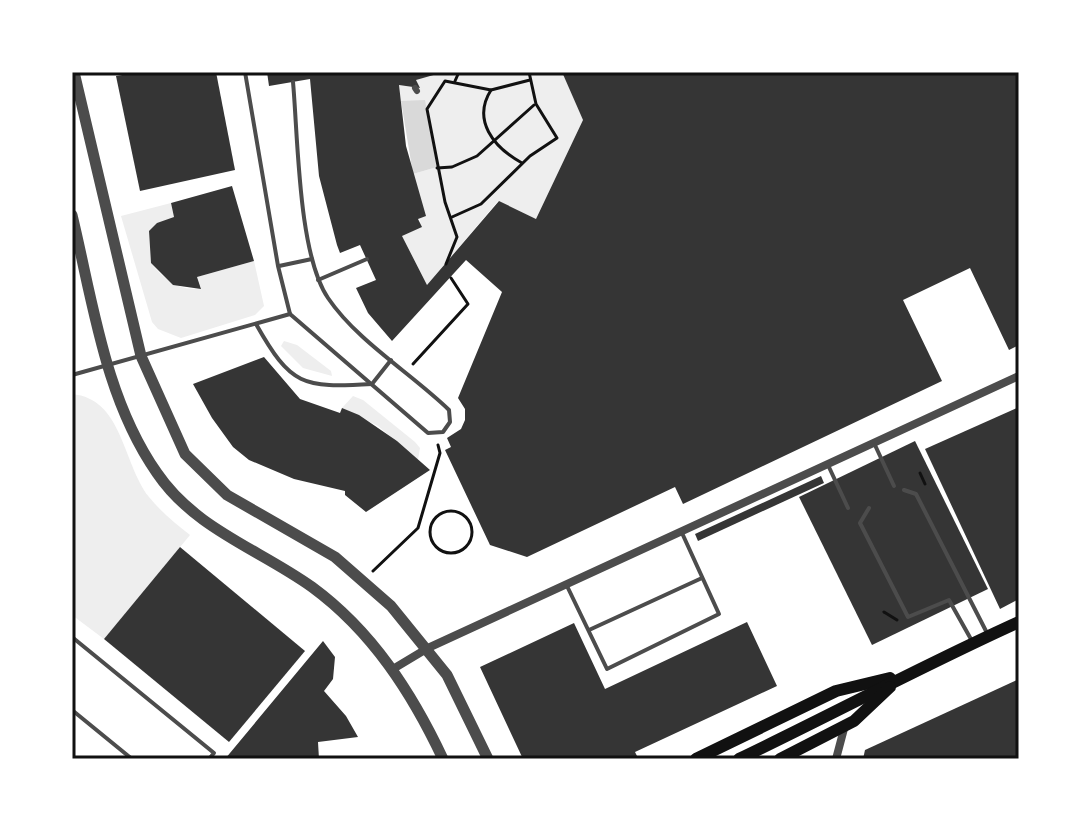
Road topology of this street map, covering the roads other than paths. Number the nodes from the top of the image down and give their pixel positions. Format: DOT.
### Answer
graph roads {
  1 [pos="74,72"];
  2 [pos="245,72"];
  3 [pos="293,82"];
  4 [pos="72,215"];
  5 [pos="312,259"];
  6 [pos="367,259"];
  7 [pos="278,266"];
  8 [pos="318,280"];
  9 [pos="290,314"];
  10 [pos="256,324"];
  11 [pos="141,356"];
  12 [pos="391,360"];
  13 [pos="107,365"];
  14 [pos="72,375"];
  15 [pos="1019,376"];
  16 [pos="372,384"];
  17 [pos="874,443"];
  18 [pos="828,465"];
  19 [pos="894,486"];
  20 [pos="904,490"];
  21 [pos="848,508"];
  22 [pos="869,508"];
  23 [pos="682,533"];
  24 [pos="702,578"];
  25 [pos="567,586"];
  26 [pos="1019,622"];
  27 [pos="589,630"];
  28 [pos="988,636"];
  29 [pos="72,637"];
  30 [pos="972,643"];
  31 [pos="428,648"];
  32 [pos="393,669"];
  33 [pos="904,674"];
  34 [pos="72,710"];
  35 [pos="845,725"];
  36 [pos="132,759"];
  37 [pos="209,759"];
  38 [pos="443,759"];
  39 [pos="488,759"];
  40 [pos="696,759"];
  41 [pos="739,759"];
  42 [pos="780,759"];
  43 [pos="836,759"];
  1 -- 11 [label="street"];
  2 -- 7 [label="lane"];
  3 -- 5 [label="lane"];
  4 -- 13 [label="street"];
  5 -- 7 [label="lane"];
  5 -- 8 [label="lane"];
  6 -- 8 [label="lane"];
  7 -- 9 [label="lane"];
  8 -- 12 [label="lane"];
  9 -- 10 [label="lane"];
  9 -- 16 [label="lane"];
  10 -- 11 [label="lane"];
  10 -- 16 [label="lane"];
  11 -- 13 [label="lane"];
  11 -- 31 [label="street"];
  12 -- 16 [label="lane"];
  12 -- 16 [label="lane"];
  13 -- 14 [label="lane"];
  13 -- 32 [label="street"];
  15 -- 17 [label="street"];
  17 -- 18 [label="street"];
  17 -- 19 [label="lane"];
  18 -- 21 [label="lane"];
  18 -- 23 [label="street"];
  20 -- 28 [label="lane"];
  22 -- 30 [label="lane"];
  23 -- 24 [label="lane"];
  23 -- 25 [label="street"];
  24 -- 27 [label="lane"];
  24 -- 27 [label="lane"];
  25 -- 27 [label="lane"];
  25 -- 31 [label="street"];
  26 -- 28 [label="main road"];
  28 -- 30 [label="main road"];
  29 -- 37 [label="lane"];
  30 -- 33 [label="main road"];
  31 -- 32 [label="street"];
  31 -- 39 [label="street"];
  32 -- 38 [label="street"];
  33 -- 35 [label="main road"];
  33 -- 40 [label="main road"];
  33 -- 41 [label="main road"];
  34 -- 36 [label="lane"];
  35 -- 42 [label="main road"];
  35 -- 43 [label="street"];
}
